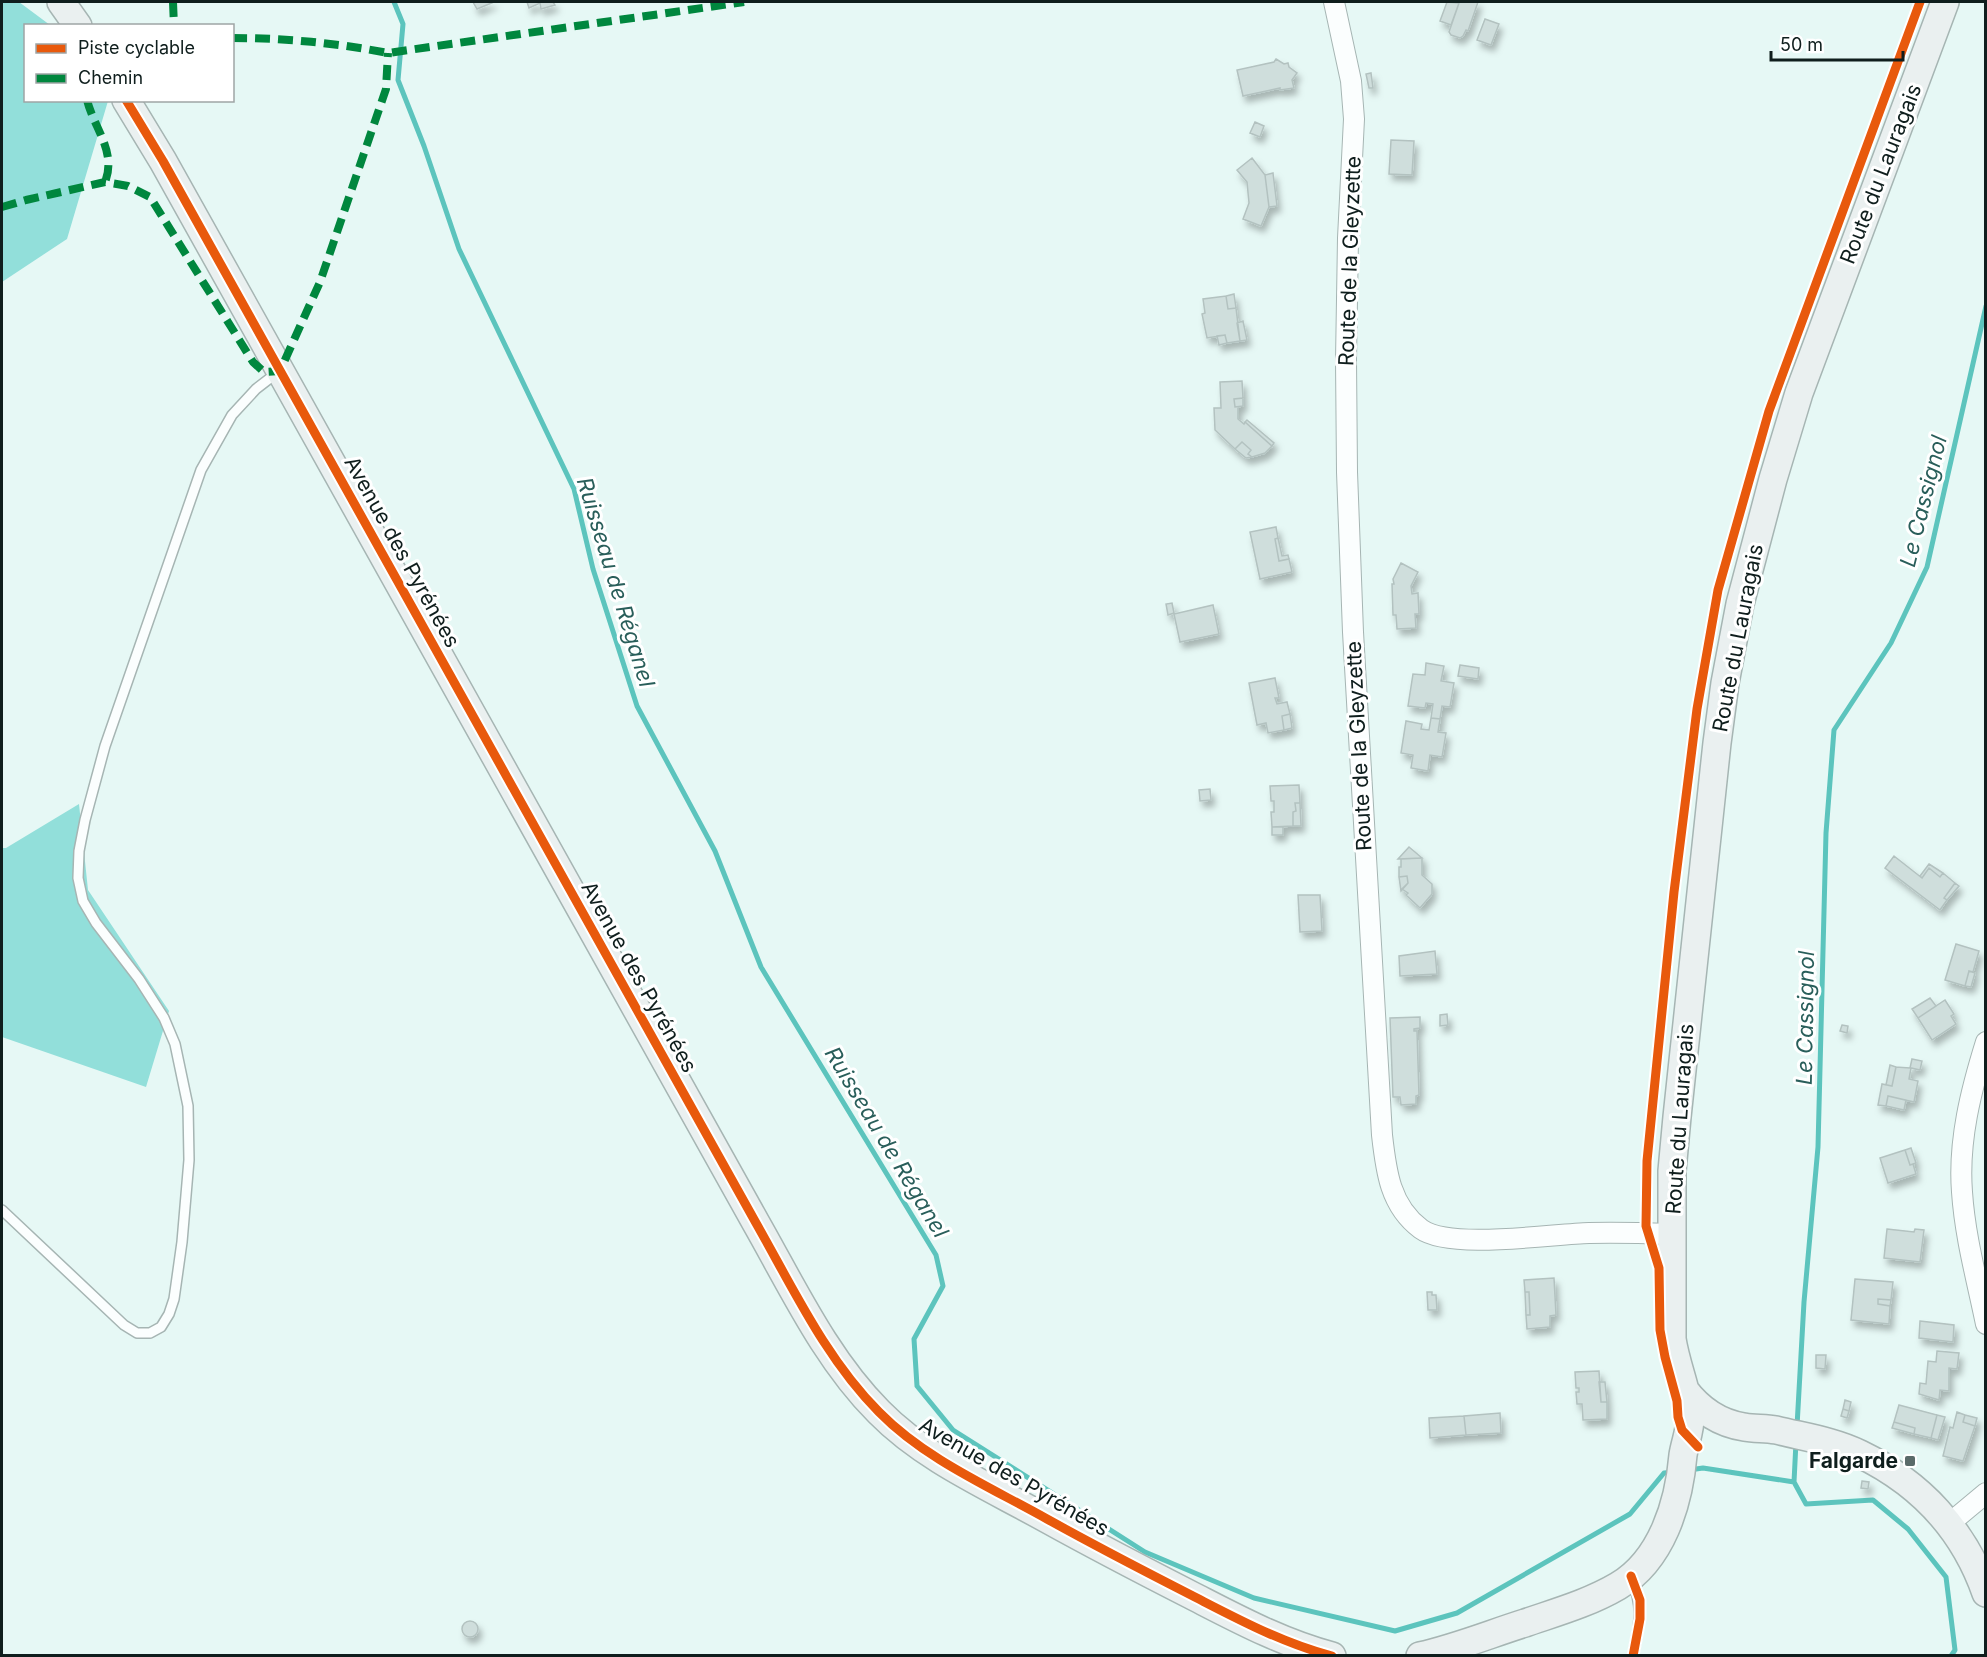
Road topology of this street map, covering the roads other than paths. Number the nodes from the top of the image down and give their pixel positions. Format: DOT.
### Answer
graph roads {
  1 [pos="61,2"];
  2 [pos="1334,2"];
  3 [pos="1946,2"];
  4 [pos="77,24"];
  5 [pos="127,102"];
  6 [pos="280,371"];
  7 [pos="1986,1042"];
  8 [pos="2,1210"];
  9 [pos="1672,1234"];
  10 [pos="1674,1304"];
  11 [pos="1986,1324"];
  12 [pos="1727,1424"];
  13 [pos="1986,1493"];
  14 [pos="1950,1523"];
  15 [pos="1631,1576"];
  16 [pos="1986,1593"];
  17 [pos="1332,1656"];
  18 [pos="1420,1656"];
  19 [pos="1633,1656"];
  1 -- 4 [label="street"];
  2 -- 9 [label="street, Route de la Gleyzette"];
  3 -- 9 [label="street, Route du Lauragais"];
  5 -- 6 [label="street, Avenue des Pyrénées"];
  6 -- 8 [label="lane"];
  6 -- 17 [label="street, Avenue des Pyrénées"];
  7 -- 11 [label="street"];
  9 -- 10 [label="street, Route du Lauragais"];
  10 -- 12 [label="street"];
  10 -- 12 [label="street"];
  12 -- 14 [label="street"];
  12 -- 15 [label="street"];
  13 -- 14 [label="street"];
  14 -- 16 [label="street"];
  15 -- 18 [label="street"];
  15 -- 19 [label="lane"];
}
